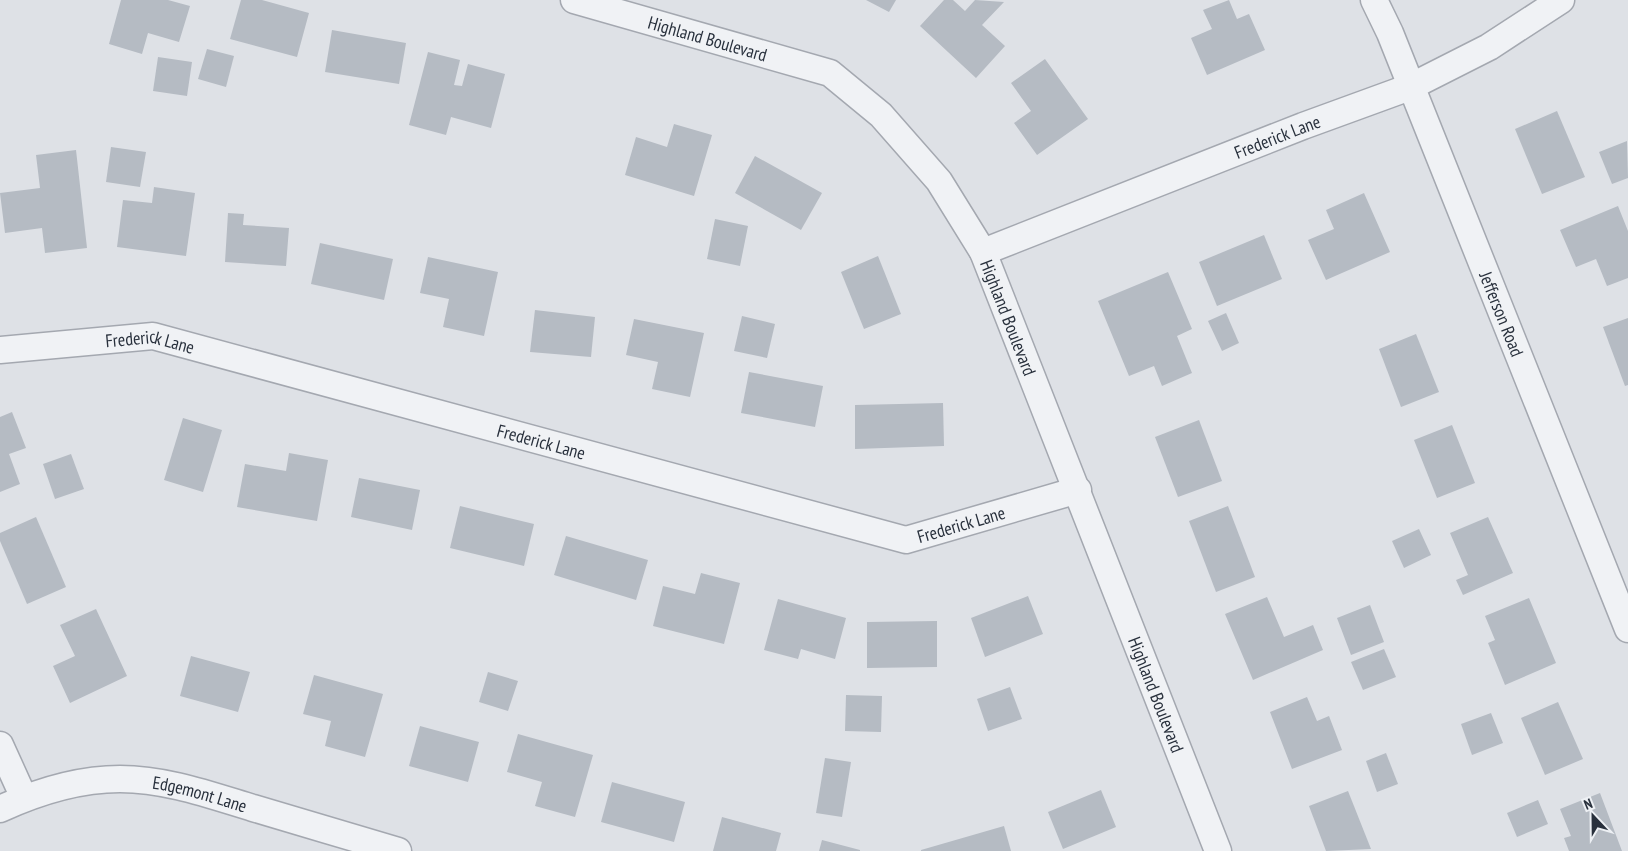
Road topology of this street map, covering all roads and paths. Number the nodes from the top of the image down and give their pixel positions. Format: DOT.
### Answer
graph roads {
  1 [pos="574,0"];
  2 [pos="1374,0"];
  3 [pos="1561,0"];
  4 [pos="1410,87"];
  5 [pos="983,252"];
  6 [pos="0,350"];
  7 [pos="1078,490"];
  8 [pos="1628,629"];
  9 [pos="0,745"];
  10 [pos="24,798"];
  11 [pos="0,809"];
  12 [pos="398,851"];
  13 [pos="1218,851"];
  1 -- 5 [label="street, Highland Boulevard"];
  2 -- 4 [label="street, Jefferson Road"];
  3 -- 4 [label="street, Frederick Lane"];
  4 -- 5 [label="street, Frederick Lane"];
  4 -- 8 [label="street, Jefferson Road"];
  5 -- 7 [label="street, Highland Boulevard"];
  6 -- 7 [label="street, Frederick Lane"];
  7 -- 13 [label="street, Highland Boulevard"];
  9 -- 10 [label="street"];
  10 -- 11 [label="street, Edgemont Lane"];
  10 -- 12 [label="street, Edgemont Lane"];
}
